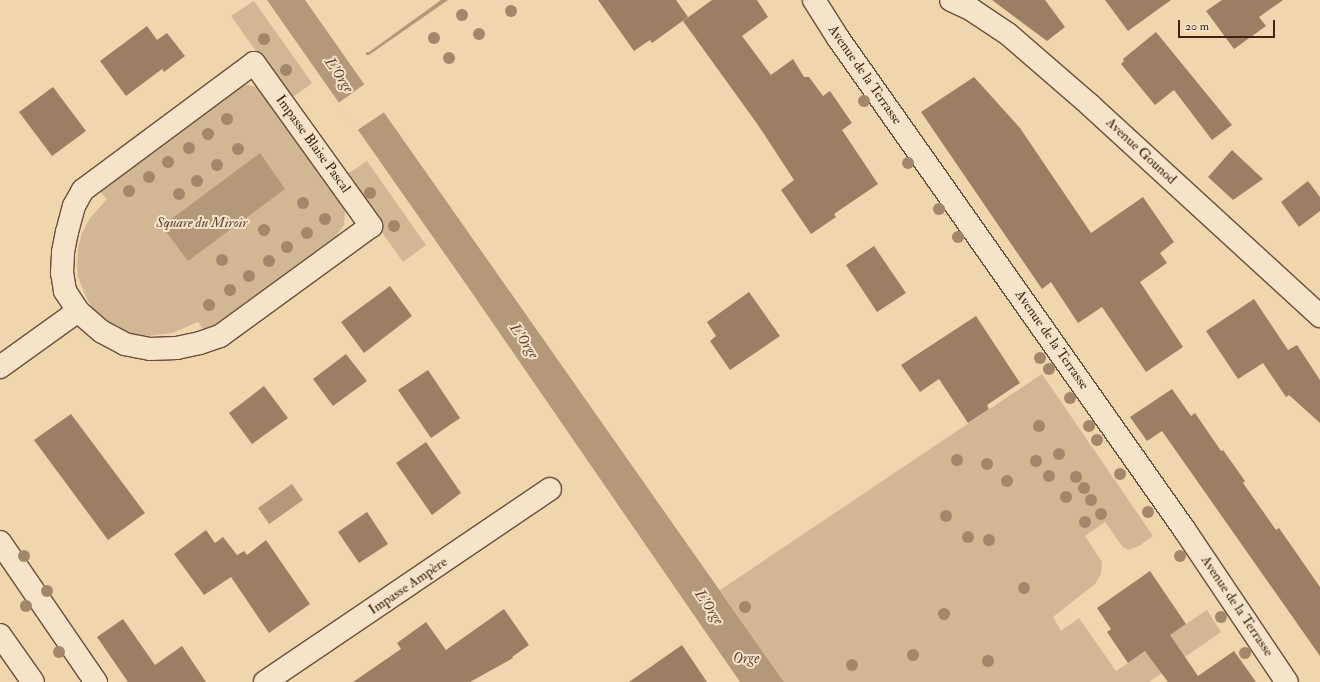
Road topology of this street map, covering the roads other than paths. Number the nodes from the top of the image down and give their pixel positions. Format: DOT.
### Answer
graph roads {
  1 [pos="814,0"];
  2 [pos="951,0"];
  3 [pos="78,311"];
  4 [pos="1320,316"];
  5 [pos="0,367"];
  6 [pos="550,489"];
  7 [pos="0,542"];
  8 [pos="0,635"];
  9 [pos="32,682"];
  10 [pos="96,682"];
  11 [pos="265,682"];
  12 [pos="1287,682"];
  1 -- 12 [label="street, Avenue de la Terrasse"];
  2 -- 4 [label="street, Avenue Gounod"];
  3 -- 3 [label="street, Impasse Blaise Pascal"];
  3 -- 5 [label="street"];
  6 -- 11 [label="street, Impasse Ampère"];
  7 -- 10 [label="street"];
  8 -- 9 [label="street"];
}
